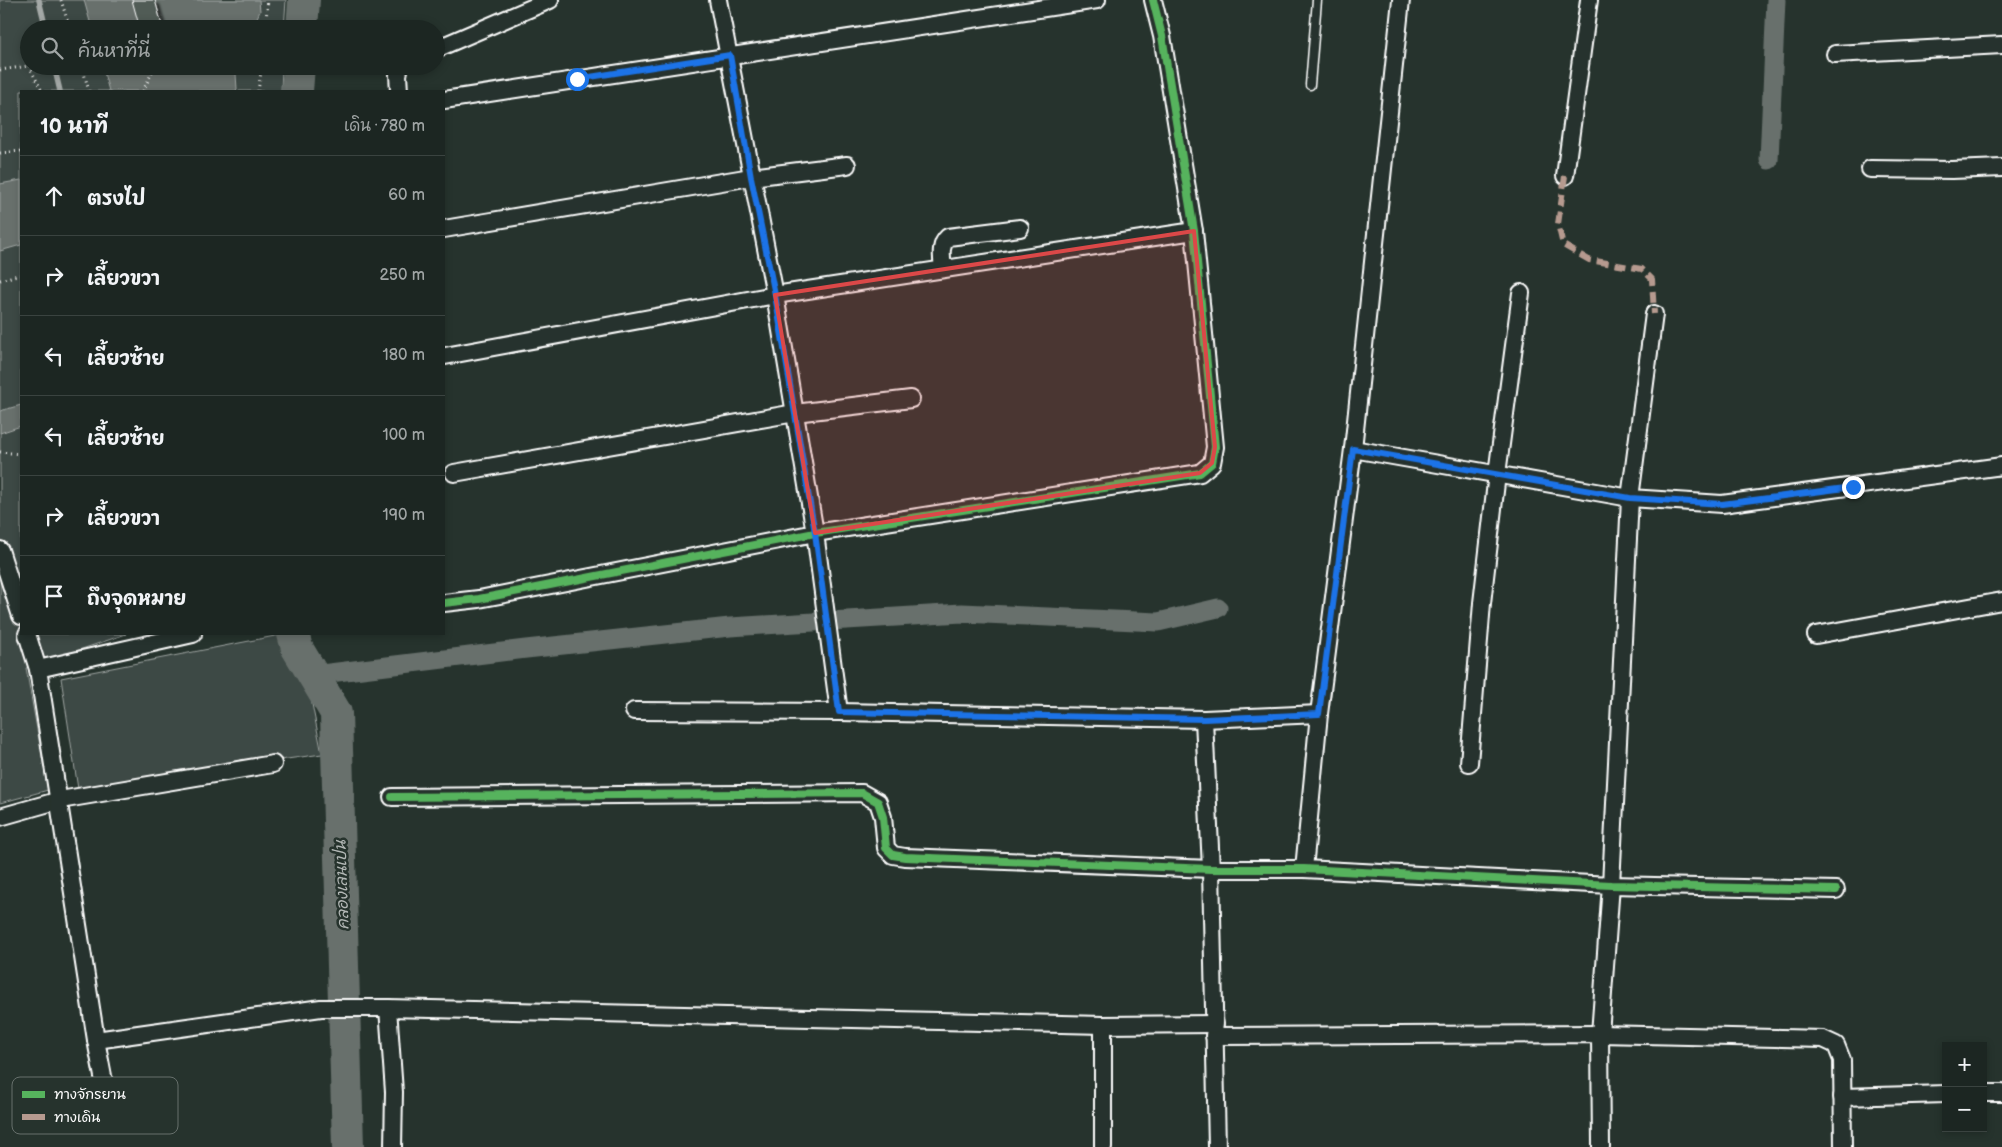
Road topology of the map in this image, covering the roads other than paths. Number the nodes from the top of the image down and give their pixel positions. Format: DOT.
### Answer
graph roads {
  1 [pos="550,0"];
  2 [pos="718,0"];
  3 [pos="1097,0"];
  4 [pos="1153,0"];
  5 [pos="1316,0"];
  6 [pos="1400,0"];
  7 [pos="1589,0"];
  8 [pos="445,45"];
  9 [pos="2002,45"];
  10 [pos="1835,54"];
  11 [pos="730,55"];
  12 [pos="398,75"];
  13 [pos="1310,86"];
  14 [pos="398,90"];
  15 [pos="445,100"];
  16 [pos="847,165"];
  17 [pos="2002,168"];
  18 [pos="1870,169"];
  19 [pos="1565,176"];
  20 [pos="751,177"];
  21 [pos="445,228"];
  22 [pos="1020,228"];
  23 [pos="1194,231"];
  24 [pos="943,269"];
  25 [pos="1520,293"];
  26 [pos="775,295"];
  27 [pos="1654,314"];
  28 [pos="445,356"];
  29 [pos="911,399"];
  30 [pos="795,413"];
  31 [pos="1353,449"];
  32 [pos="2002,466"];
  33 [pos="454,473"];
  34 [pos="1497,474"];
  35 [pos="1630,498"];
  36 [pos="815,533"];
  37 [pos="0,550"];
  38 [pos="2002,601"];
  39 [pos="445,603"];
  40 [pos="20,613"];
  41 [pos="27,635"];
  42 [pos="189,635"];
  43 [pos="1816,635"];
  44 [pos="38,669"];
  45 [pos="634,711"];
  46 [pos="839,712"];
  47 [pos="1319,714"];
  48 [pos="1204,719"];
  49 [pos="1469,763"];
  50 [pos="273,764"];
  51 [pos="392,797"];
  52 [pos="60,800"];
  53 [pos="0,817"];
  54 [pos="1211,869"];
  55 [pos="1304,869"];
  56 [pos="1611,885"];
  57 [pos="1836,890"];
  58 [pos="380,1008"];
  59 [pos="1103,1026"];
  60 [pos="1214,1030"];
  61 [pos="1600,1034"];
  62 [pos="96,1040"];
  63 [pos="103,1077"];
  64 [pos="1987,1093"];
  65 [pos="2002,1093"];
  66 [pos="1942,1094"];
  67 [pos="1842,1098"];
  68 [pos="393,1147"];
  69 [pos="1103,1147"];
  70 [pos="1217,1147"];
  71 [pos="1601,1147"];
  72 [pos="1843,1147"];
  1 -- 8 [label="street"];
  2 -- 11 [label="street"];
  3 -- 11 [label="street"];
  4 -- 23 [label="street"];
  5 -- 13 [label="lane"];
  6 -- 31 [label="street"];
  7 -- 19 [label="street"];
  9 -- 10 [label="street"];
  11 -- 15 [label="street"];
  11 -- 20 [label="street"];
  12 -- 14 [label="street"];
  16 -- 20 [label="street"];
  17 -- 18 [label="street"];
  20 -- 21 [label="street"];
  20 -- 26 [label="street"];
  22 -- 24 [label="street"];
  23 -- 24 [label="street"];
  23 -- 36 [label="street"];
  24 -- 26 [label="street"];
  25 -- 34 [label="street"];
  26 -- 28 [label="street"];
  26 -- 30 [label="street"];
  27 -- 35 [label="street"];
  29 -- 30 [label="street"];
  30 -- 33 [label="street"];
  30 -- 36 [label="street"];
  31 -- 34 [label="street"];
  31 -- 47 [label="street"];
  32 -- 35 [label="street"];
  34 -- 35 [label="street"];
  34 -- 49 [label="street"];
  35 -- 56 [label="street"];
  36 -- 39 [label="street"];
  36 -- 46 [label="street"];
  37 -- 40 [label="street"];
  38 -- 43 [label="street"];
  41 -- 44 [label="street"];
  42 -- 44 [label="street"];
  44 -- 52 [label="street"];
  45 -- 46 [label="street"];
  46 -- 48 [label="street"];
  47 -- 48 [label="street"];
  47 -- 55 [label="street"];
  48 -- 54 [label="street"];
  50 -- 52 [label="street"];
  51 -- 54 [label="street"];
  52 -- 53 [label="street"];
  52 -- 62 [label="street"];
  54 -- 55 [label="street"];
  54 -- 60 [label="street"];
  55 -- 56 [label="street"];
  56 -- 57 [label="street"];
  56 -- 61 [label="street"];
  58 -- 59 [label="street"];
  58 -- 62 [label="street"];
  58 -- 68 [label="street"];
  59 -- 60 [label="street"];
  59 -- 69 [label="street"];
  60 -- 61 [label="street"];
  60 -- 70 [label="street"];
  61 -- 67 [label="street"];
  61 -- 71 [label="street"];
  62 -- 63 [label="street"];
  64 -- 65 [label="street"];
  66 -- 67 [label="street"];
  67 -- 72 [label="street"];
}
